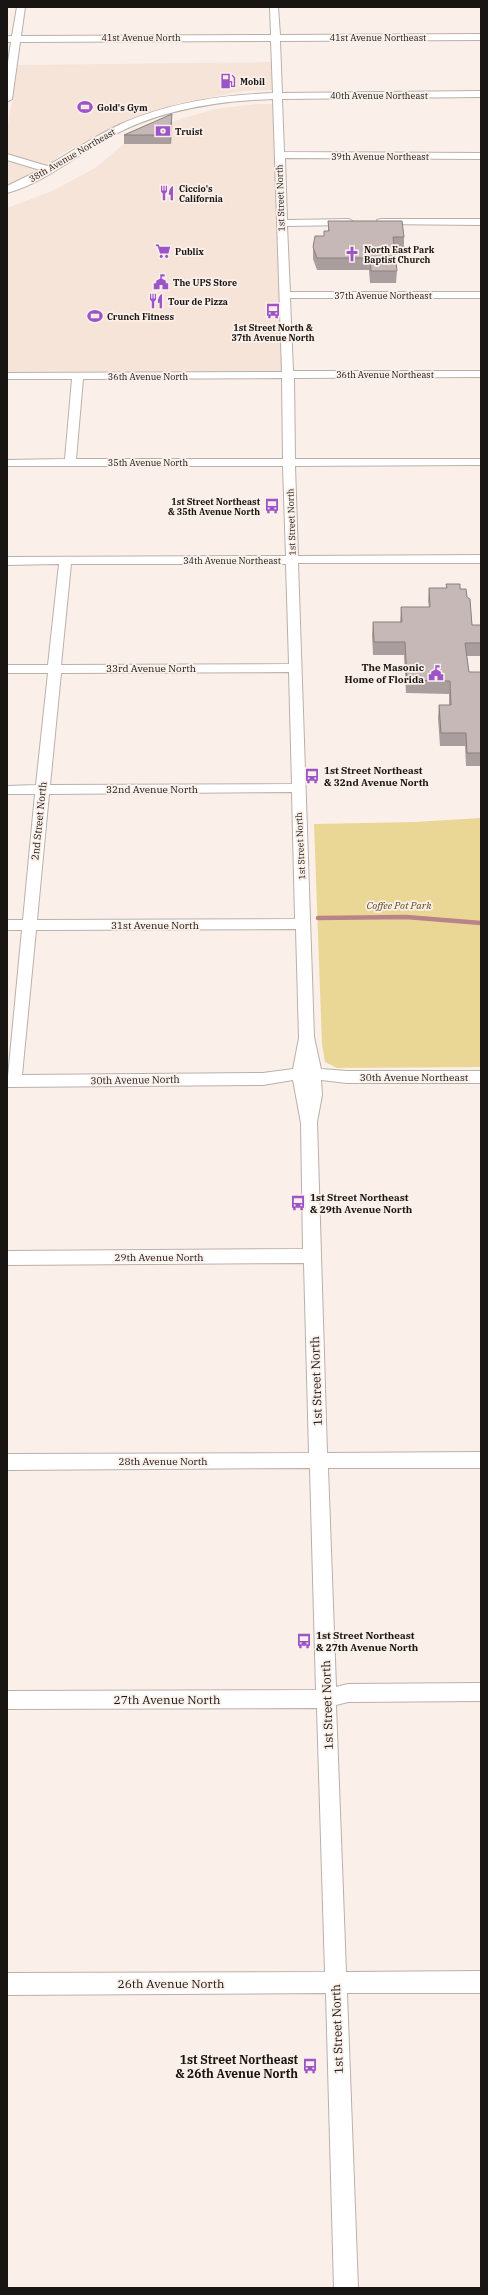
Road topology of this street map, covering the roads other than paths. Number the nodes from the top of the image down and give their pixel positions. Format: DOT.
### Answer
graph roads {
  1 [pos="21,7"];
  2 [pos="274,7"];
  3 [pos="276,37"];
  4 [pos="481,37"];
  5 [pos="12,39"];
  6 [pos="481,94"];
  7 [pos="277,95"];
  8 [pos="7,98"];
  9 [pos="279,156"];
  10 [pos="481,156"];
  11 [pos="7,157"];
  12 [pos="49,170"];
  13 [pos="7,190"];
  14 [pos="281,222"];
  15 [pos="481,222"];
  16 [pos="286,295"];
  17 [pos="481,295"];
  18 [pos="481,374"];
  19 [pos="288,375"];
  20 [pos="7,376"];
  21 [pos="78,376"];
  22 [pos="289,462"];
  23 [pos="481,462"];
  24 [pos="7,463"];
  25 [pos="70,463"];
  26 [pos="481,559"];
  27 [pos="292,560"];
  28 [pos="7,561"];
  29 [pos="65,561"];
  30 [pos="54,668"];
  31 [pos="295,668"];
  32 [pos="7,669"];
  33 [pos="297,788"];
  34 [pos="7,790"];
  35 [pos="42,790"];
  36 [pos="303,924"];
  37 [pos="7,925"];
  38 [pos="29,925"];
  39 [pos="481,1078"];
  40 [pos="263,1079"];
  41 [pos="307,1079"];
  42 [pos="10,1081"];
  43 [pos="312,1256"];
  44 [pos="7,1258"];
  45 [pos="319,1460"];
  46 [pos="481,1460"];
  47 [pos="7,1462"];
  48 [pos="481,1692"];
  49 [pos="326,1699"];
  50 [pos="7,1700"];
  51 [pos="336,1982"];
  52 [pos="481,1982"];
  53 [pos="7,1984"];
  54 [pos="346,2288"];
  1 -- 5 [label="street"];
  2 -- 3 [label="street, 1st Street North"];
  3 -- 4 [label="street, 41st Avenue Northeast"];
  3 -- 5 [label="street, 41st Avenue North"];
  3 -- 7 [label="street, 1st Street North"];
  5 -- 8 [label="street"];
  6 -- 7 [label="street, 40th Avenue Northeast"];
  7 -- 9 [label="street, 1st Street North"];
  7 -- 12 [label="street, 38th Avenue Northeast"];
  9 -- 10 [label="street, 39th Avenue Northeast"];
  9 -- 14 [label="street, 1st Street North"];
  11 -- 12 [label="street"];
  12 -- 13 [label="street, 38th Avenue Northeast"];
  14 -- 15 [label="street"];
  14 -- 16 [label="street, 1st Street North"];
  16 -- 17 [label="street, 37th Avenue Northeast"];
  16 -- 19 [label="street, 1st Street North"];
  18 -- 19 [label="street, 36th Avenue Northeast"];
  19 -- 21 [label="street, 36th Avenue North"];
  19 -- 22 [label="street, 1st Street North"];
  20 -- 21 [label="street, 36th Avenue North"];
  21 -- 25 [label="street"];
  22 -- 23 [label="street, 35th Avenue North"];
  22 -- 25 [label="street, 35th Avenue North"];
  22 -- 27 [label="street, 1st Street North"];
  24 -- 25 [label="street, 35th Avenue North"];
  26 -- 27 [label="street, 34th Avenue Northeast"];
  27 -- 29 [label="street, 34th Avenue Northeast"];
  27 -- 31 [label="street, 1st Street North"];
  28 -- 29 [label="street, 34th Avenue Northeast"];
  29 -- 30 [label="street, 2nd Street North"];
  30 -- 31 [label="street, 33rd Avenue North"];
  30 -- 32 [label="street, 33rd Avenue North"];
  30 -- 35 [label="street, 2nd Street North"];
  31 -- 33 [label="street, 1st Street North"];
  33 -- 35 [label="street, 32nd Avenue North"];
  33 -- 36 [label="street, 1st Street North"];
  34 -- 35 [label="street, 32nd Avenue North"];
  35 -- 38 [label="street, 2nd Street North"];
  36 -- 38 [label="street, 31st Avenue North"];
  36 -- 41 [label="street, 1st Street North"];
  37 -- 38 [label="street, 31st Avenue North"];
  38 -- 42 [label="street, 2nd Street North"];
  39 -- 41 [label="street, 30th Avenue Northeast"];
  40 -- 41 [label="street, 30th Avenue Northeast"];
  40 -- 42 [label="street, 30th Avenue North"];
  41 -- 43 [label="street, 1st Street North"];
  43 -- 44 [label="street, 29th Avenue North"];
  43 -- 45 [label="street, 1st Street North"];
  45 -- 46 [label="street, 28th Avenue North"];
  45 -- 47 [label="street, 28th Avenue North"];
  45 -- 49 [label="street, 1st Street North"];
  48 -- 49 [label="street, 27th Avenue North"];
  49 -- 50 [label="street, 27th Avenue North"];
  49 -- 51 [label="street, 1st Street North"];
  51 -- 52 [label="street, 26th Avenue North"];
  51 -- 53 [label="street, 26th Avenue North"];
  51 -- 54 [label="street, 1st Street North"];
}
